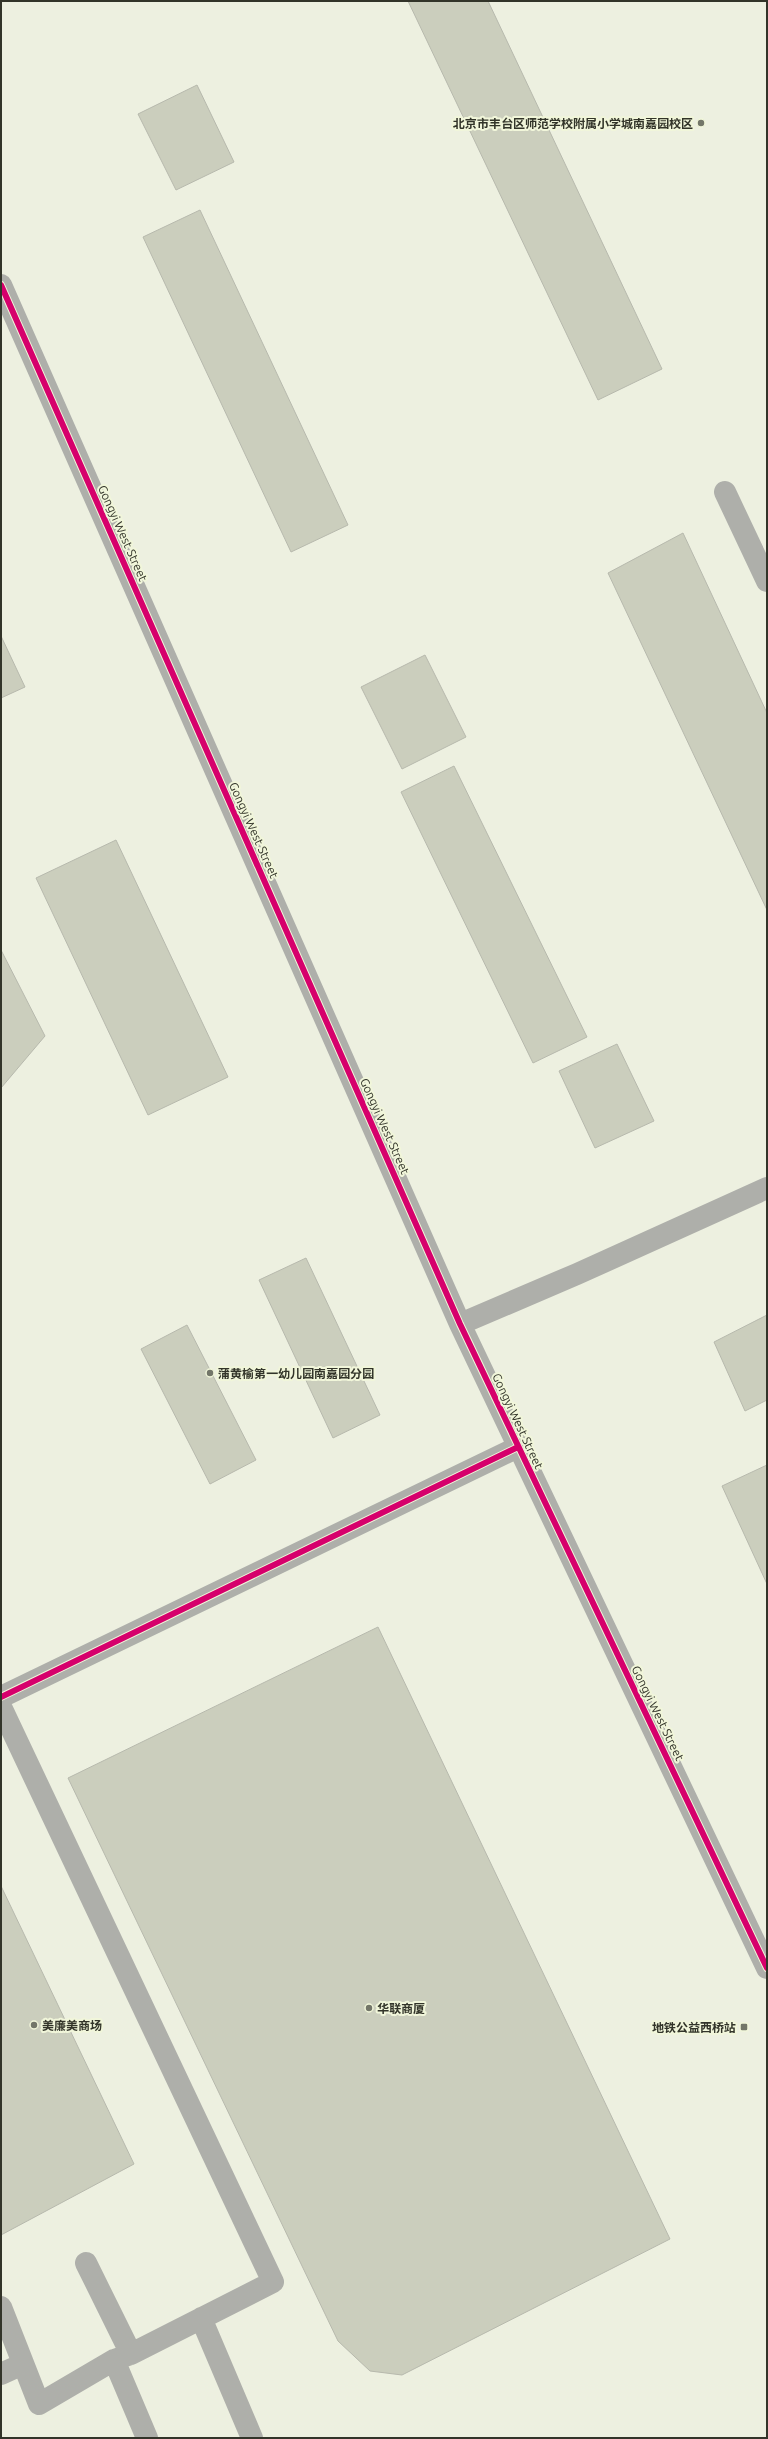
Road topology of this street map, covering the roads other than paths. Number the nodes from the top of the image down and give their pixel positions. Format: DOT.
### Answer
graph roads {
  1 [pos="1,285"];
  2 [pos="725,492"];
  3 [pos="767,581"];
  4 [pos="767,1188"];
  5 [pos="460,1324"];
  6 [pos="518,1447"];
  7 [pos="1,1697"];
  8 [pos="1,1707"];
  9 [pos="767,1968"];
  10 [pos="86,2263"];
  11 [pos="1,2307"];
  12 [pos="201,2318"];
  13 [pos="122,2357"];
  14 [pos="23,2364"];
  15 [pos="1,2374"];
  16 [pos="147,2438"];
  17 [pos="252,2438"];
  1 -- 5 [label="street, Gongyi West Street"];
  2 -- 3 [label="street"];
  4 -- 5 [label="street"];
  5 -- 6 [label="street, Gongyi West Street"];
  6 -- 7 [label="street"];
  6 -- 9 [label="street, Gongyi West Street"];
  8 -- 12 [label="street"];
  10 -- 13 [label="street"];
  11 -- 14 [label="street"];
  12 -- 13 [label="street"];
  12 -- 17 [label="street"];
  13 -- 14 [label="street"];
  13 -- 16 [label="street"];
  14 -- 15 [label="street"];
}
